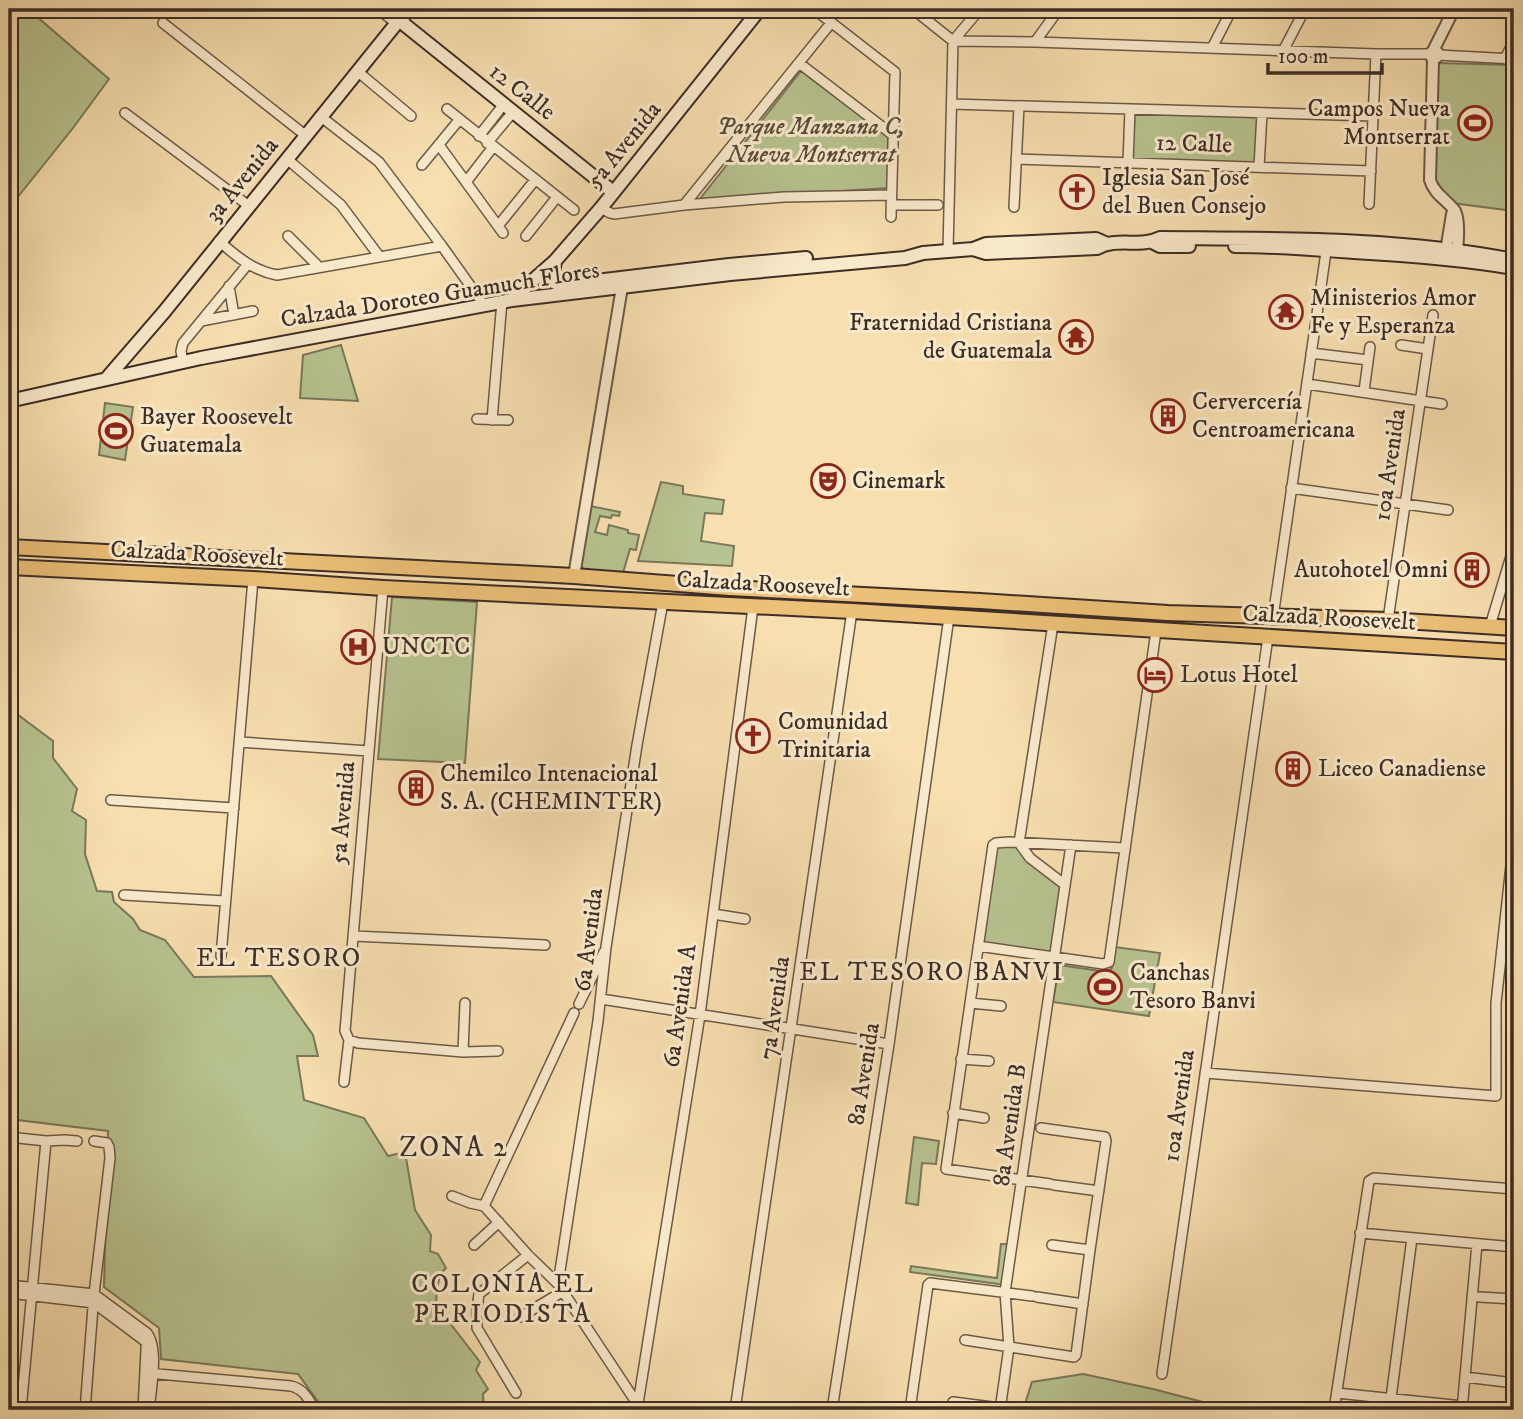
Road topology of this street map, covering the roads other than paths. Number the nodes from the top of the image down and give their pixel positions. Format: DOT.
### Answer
graph roads {
  1 [pos="378,9"];
  2 [pos="388,9"];
  3 [pos="760,9"];
  4 [pos="814,9"];
  5 [pos="913,9"];
  6 [pos="980,9"];
  7 [pos="1059,9"];
  8 [pos="1232,9"];
  9 [pos="1305,9"];
  10 [pos="1454,9"];
  11 [pos="402,19"];
  12 [pos="163,23"];
  13 [pos="831,23"];
  14 [pos="1514,40"];
  15 [pos="953,41"];
  16 [pos="1035,42"];
  17 [pos="1212,48"];
  18 [pos="1283,51"];
  19 [pos="1376,54"];
  20 [pos="1434,54"];
  21 [pos="1510,59"];
  22 [pos="799,63"];
  23 [pos="358,71"];
  24 [pos="952,104"];
  25 [pos="1018,106"];
  26 [pos="508,108"];
  27 [pos="447,109"];
  28 [pos="1130,109"];
  29 [pos="125,113"];
  30 [pos="1262,113"];
  31 [pos="320,116"];
  32 [pos="411,116"];
  33 [pos="1373,116"];
  34 [pos="459,120"];
  35 [pos="490,122"];
  36 [pos="498,129"];
  37 [pos="305,135"];
  38 [pos="892,135"];
  39 [pos="479,136"];
  40 [pos="439,145"];
  41 [pos="490,145"];
  42 [pos="287,159"];
  43 [pos="1016,159"];
  44 [pos="1128,163"];
  45 [pos="422,165"];
  46 [pos="1259,167"];
  47 [pos="1371,171"];
  48 [pos="535,180"];
  49 [pos="466,182"];
  50 [pos="614,192"];
  51 [pos="891,195"];
  52 [pos="557,197"];
  53 [pos="1369,204"];
  54 [pos="684,205"];
  55 [pos="891,205"];
  56 [pos="938,205"];
  57 [pos="249,206"];
  58 [pos="1014,207"];
  59 [pos="601,208"];
  60 [pos="573,210"];
  61 [pos="891,216"];
  62 [pos="288,236"];
  63 [pos="526,236"];
  64 [pos="219,242"];
  65 [pos="1327,245"];
  66 [pos="442,246"];
  67 [pos="948,251"];
  68 [pos="1451,254"];
  69 [pos="379,256"];
  70 [pos="1514,260"];
  71 [pos="555,261"];
  72 [pos="248,264"];
  73 [pos="318,266"];
  74 [pos="1514,268"];
  75 [pos="623,282"];
  76 [pos="229,286"];
  77 [pos="507,300"];
  78 [pos="484,305"];
  79 [pos="253,311"];
  80 [pos="233,315"];
  81 [pos="1433,315"];
  82 [pos="201,321"];
  83 [pos="138,342"];
  84 [pos="1401,345"];
  85 [pos="1370,347"];
  86 [pos="1428,349"];
  87 [pos="1311,352"];
  88 [pos="1368,360"];
  89 [pos="183,362"];
  90 [pos="147,370"];
  91 [pos="107,378"];
  92 [pos="1307,384"];
  93 [pos="1364,391"];
  94 [pos="1420,400"];
  95 [pos="9,401"];
  96 [pos="1442,404"];
  97 [pos="477,419"];
  98 [pos="492,419"];
  99 [pos="508,420"];
  100 [pos="1291,488"];
  101 [pos="1405,504"];
  102 [pos="1448,510"];
  103 [pos="1514,546"];
  104 [pos="9,547"];
  105 [pos="57,550"];
  106 [pos="9,566"];
  107 [pos="54,569"];
  108 [pos="574,576"];
  109 [pos="253,579"];
  110 [pos="303,583"];
  111 [pos="383,588"];
  112 [pos="730,588"];
  113 [pos="663,602"];
  114 [pos="1052,606"];
  115 [pos="752,607"];
  116 [pos="852,611"];
  117 [pos="1168,613"];
  118 [pos="949,617"];
  119 [pos="1273,617"];
  120 [pos="970,618"];
  121 [pos="1388,620"];
  122 [pos="1053,624"];
  123 [pos="1490,626"];
  124 [pos="1514,628"];
  125 [pos="1156,631"];
  126 [pos="1268,638"];
  127 [pos="1514,652"];
  128 [pos="240,742"];
  129 [pos="369,751"];
  130 [pos="111,800"];
  131 [pos="234,808"];
  132 [pos="1514,838"];
  133 [pos="1019,843"];
  134 [pos="1071,845"];
  135 [pos="1124,848"];
  136 [pos="1064,884"];
  137 [pos="124,895"];
  138 [pos="225,901"];
  139 [pos="713,914"];
  140 [pos="745,919"];
  141 [pos="354,936"];
  142 [pos="545,945"];
  143 [pos="978,946"];
  144 [pos="606,947"];
  145 [pos="220,956"];
  146 [pos="1054,956"];
  147 [pos="601,999"];
  148 [pos="466,1003"];
  149 [pos="970,1003"];
  150 [pos="1000,1006"];
  151 [pos="700,1015"];
  152 [pos="791,1029"];
  153 [pos="349,1040"];
  154 [pos="889,1044"];
  155 [pos="498,1051"];
  156 [pos="463,1052"];
  157 [pos="961,1059"];
  158 [pos="989,1061"];
  159 [pos="1205,1073"];
  160 [pos="344,1083"];
  161 [pos="953,1113"];
  162 [pos="984,1118"];
  163 [pos="1041,1128"];
  164 [pos="9,1137"];
  165 [pos="94,1140"];
  166 [pos="46,1141"];
  167 [pos="78,1141"];
  168 [pos="1021,1180"];
  169 [pos="1514,1189"];
  170 [pos="1099,1191"];
  171 [pos="452,1196"];
  172 [pos="484,1206"];
  173 [pos="499,1222"];
  174 [pos="1360,1233"];
  175 [pos="1412,1238"];
  176 [pos="1477,1244"];
  177 [pos="474,1245"];
  178 [pos="1052,1245"];
  179 [pos="1514,1247"];
  180 [pos="1090,1250"];
  181 [pos="528,1255"];
  182 [pos="9,1285"];
  183 [pos="560,1288"];
  184 [pos="32,1292"];
  185 [pos="1005,1292"];
  186 [pos="9,1293"];
  187 [pos="1479,1297"];
  188 [pos="94,1299"];
  189 [pos="1514,1299"];
  190 [pos="1083,1304"];
  191 [pos="520,1317"];
  192 [pos="965,1340"];
  193 [pos="1009,1347"];
  194 [pos="149,1373"];
  195 [pos="1162,1374"];
  196 [pos="1465,1377"];
  197 [pos="1514,1382"];
  198 [pos="516,1393"];
  199 [pos="1337,1393"];
  200 [pos="1391,1398"];
  201 [pos="953,1402"];
  202 [pos="638,1408"];
  203 [pos="1462,1408"];
  204 [pos="1000,1409"];
  205 [pos="22,1410"];
  206 [pos="85,1410"];
  207 [pos="143,1410"];
  208 [pos="149,1410"];
  209 [pos="315,1410"];
  210 [pos="735,1410"];
  211 [pos="832,1410"];
  212 [pos="910,1410"];
  213 [pos="1334,1410"];
  1 -- 11 [label="street, 12 Calle"];
  2 -- 11 [label="street, 12 Calle"];
  3 -- 50 [label="main road, 5a Avenida"];
  4 -- 13 [label="street"];
  5 -- 15 [label="street"];
  6 -- 15 [label="street"];
  7 -- 16 [label="street"];
  8 -- 17 [label="street"];
  9 -- 18 [label="street"];
  10 -- 20 [label="street"];
  11 -- 23 [label="main road, 3a Avenida"];
  11 -- 26 [label="main road, 12 Calle"];
  12 -- 37 [label="street"];
  13 -- 22 [label="street"];
  13 -- 38 [label="street"];
  14 -- 21 [label="street"];
  15 -- 16 [label="street"];
  15 -- 24 [label="street"];
  16 -- 17 [label="street"];
  17 -- 18 [label="street"];
  18 -- 19 [label="street"];
  19 -- 20 [label="street"];
  19 -- 33 [label="street"];
  20 -- 21 [label="street"];
  20 -- 68 [label="street"];
  22 -- 38 [label="street"];
  22 -- 54 [label="street"];
  23 -- 31 [label="main road, 3a Avenida"];
  23 -- 32 [label="street"];
  24 -- 25 [label="street"];
  24 -- 67 [label="street"];
  25 -- 28 [label="street"];
  25 -- 43 [label="street"];
  26 -- 35 [label="street"];
  26 -- 36 [label="street"];
  26 -- 50 [label="main road, 12 Calle"];
  27 -- 34 [label="street"];
  28 -- 30 [label="street"];
  28 -- 44 [label="street"];
  29 -- 57 [label="street"];
  30 -- 33 [label="street"];
  30 -- 46 [label="street"];
  31 -- 37 [label="main road, 3a Avenida"];
  31 -- 66 [label="street"];
  33 -- 47 [label="street"];
  34 -- 39 [label="street"];
  34 -- 40 [label="street"];
  35 -- 36 [label="street"];
  35 -- 39 [label="street"];
  36 -- 41 [label="street"];
  37 -- 42 [label="main road, 3a Avenida"];
  38 -- 51 [label="street"];
  39 -- 41 [label="street"];
  40 -- 45 [label="street"];
  40 -- 49 [label="street"];
  41 -- 48 [label="street"];
  41 -- 49 [label="street"];
  42 -- 57 [label="main road, 3a Avenida"];
  42 -- 69 [label="street"];
  43 -- 44 [label="street, 12 Calle"];
  43 -- 58 [label="street"];
  44 -- 46 [label="street, 12 Calle"];
  46 -- 47 [label="street, 12 Calle"];
  47 -- 53 [label="street"];
  48 -- 49 [label="street"];
  48 -- 52 [label="street"];
  50 -- 59 [label="main road, 5a Avenida"];
  51 -- 54 [label="street"];
  51 -- 55 [label="street"];
  52 -- 60 [label="street"];
  52 -- 63 [label="street"];
  54 -- 59 [label="street"];
  55 -- 56 [label="street"];
  55 -- 61 [label="street"];
  57 -- 64 [label="main road, 3a Avenida"];
  59 -- 71 [label="main road, 5a Avenida"];
  62 -- 73 [label="street"];
  64 -- 72 [label="street"];
  64 -- 83 [label="main road, 3a Avenida"];
  65 -- 67 [label="main road, Calzada Doroteo Guamuch Flores"];
  65 -- 68 [label="main road, Calzada Doroteo Guamuch Flores"];
  65 -- 87 [label="street"];
  66 -- 69 [label="street"];
  66 -- 78 [label="street"];
  67 -- 75 [label="main road, Calzada Doroteo Guamuch Flores"];
  68 -- 70 [label="main road, Calzada Doroteo Guamuch Flores"];
  68 -- 74 [label="main road, Calzada Doroteo Guamuch Flores"];
  69 -- 73 [label="street"];
  71 -- 75 [label="main road, Calzada Doroteo Guamuch Flores"];
  71 -- 77 [label="main road, 5a Avenida"];
  72 -- 73 [label="street"];
  72 -- 76 [label="street"];
  75 -- 77 [label="main road, Calzada Doroteo Guamuch Flores"];
  75 -- 108 [label="street"];
  76 -- 80 [label="street"];
  76 -- 82 [label="street"];
  77 -- 78 [label="main road, Calzada Doroteo Guamuch Flores"];
  77 -- 98 [label="street"];
  78 -- 89 [label="main road, Calzada Doroteo Guamuch Flores"];
  79 -- 80 [label="street"];
  80 -- 82 [label="street"];
  81 -- 86 [label="street, 10a Avenida"];
  82 -- 89 [label="street"];
  83 -- 90 [label="main road"];
  83 -- 91 [label="main road, 3a Avenida"];
  84 -- 86 [label="street"];
  85 -- 88 [label="street"];
  86 -- 94 [label="street, 10a Avenida"];
  87 -- 88 [label="street"];
  87 -- 92 [label="street"];
  88 -- 93 [label="street"];
  89 -- 90 [label="main road, Calzada Doroteo Guamuch Flores"];
  90 -- 91 [label="main road, Calzada Doroteo Guamuch Flores"];
  91 -- 95 [label="main road, Calzada Doroteo Guamuch Flores"];
  92 -- 93 [label="street"];
  92 -- 100 [label="street"];
  93 -- 94 [label="street"];
  94 -- 96 [label="street"];
  94 -- 101 [label="street, 10a Avenida"];
  97 -- 98 [label="street"];
  98 -- 99 [label="street"];
  100 -- 101 [label="street"];
  100 -- 119 [label="street"];
  101 -- 102 [label="street"];
  101 -- 121 [label="street, 10a Avenida"];
  103 -- 123 [label="street"];
  104 -- 105 [label="highway, Calzada Roosevelt"];
  105 -- 107 [label="highway"];
  105 -- 108 [label="highway, Calzada Roosevelt"];
  106 -- 107 [label="highway, Calzada Roosevelt"];
  107 -- 109 [label="highway, Calzada Roosevelt"];
  108 -- 110 [label="highway"];
  108 -- 112 [label="highway, Calzada Roosevelt"];
  109 -- 110 [label="highway, Calzada Roosevelt"];
  109 -- 128 [label="street"];
  110 -- 111 [label="highway, Calzada Roosevelt"];
  111 -- 113 [label="highway, Calzada Roosevelt"];
  111 -- 129 [label="street, 5a Avenida"];
  112 -- 113 [label="highway"];
  112 -- 114 [label="highway, Calzada Roosevelt"];
  113 -- 115 [label="highway, Calzada Roosevelt"];
  113 -- 144 [label="street, 6a Avenida"];
  114 -- 117 [label="highway, Calzada Roosevelt"];
  114 -- 120 [label="highway"];
  115 -- 116 [label="highway, Calzada Roosevelt"];
  115 -- 139 [label="street, 6a Avenida A"];
  116 -- 118 [label="highway, Calzada Roosevelt"];
  116 -- 152 [label="street, 7a Avenida"];
  117 -- 119 [label="highway, Calzada Roosevelt"];
  117 -- 122 [label="highway"];
  118 -- 120 [label="highway, Calzada Roosevelt"];
  118 -- 154 [label="street, 8a Avenida"];
  119 -- 121 [label="highway, Calzada Roosevelt"];
  120 -- 122 [label="highway, Calzada Roosevelt"];
  121 -- 123 [label="highway, Calzada Roosevelt"];
  122 -- 125 [label="highway, Calzada Roosevelt"];
  122 -- 133 [label="street"];
  123 -- 124 [label="highway, Calzada Roosevelt"];
  125 -- 126 [label="highway, Calzada Roosevelt"];
  125 -- 135 [label="street"];
  126 -- 127 [label="highway, Calzada Roosevelt"];
  126 -- 159 [label="street, 10a Avenida"];
  128 -- 129 [label="street"];
  128 -- 131 [label="street"];
  129 -- 141 [label="street, 5a Avenida"];
  130 -- 131 [label="street"];
  131 -- 138 [label="street"];
  132 -- 159 [label="street"];
  133 -- 134 [label="street"];
  133 -- 136 [label="street"];
  133 -- 143 [label="street"];
  134 -- 135 [label="street"];
  134 -- 136 [label="street, 8a Avenida B"];
  135 -- 146 [label="street"];
  136 -- 146 [label="street, 8a Avenida B"];
  137 -- 138 [label="street"];
  138 -- 145 [label="street"];
  139 -- 140 [label="street"];
  139 -- 151 [label="street, 6a Avenida A"];
  141 -- 142 [label="street"];
  141 -- 153 [label="street, 5a Avenida"];
  143 -- 146 [label="street"];
  143 -- 149 [label="street"];
  144 -- 147 [label="street, 6a Avenida"];
  144 -- 172 [label="street"];
  146 -- 168 [label="street, 8a Avenida B"];
  147 -- 151 [label="street"];
  147 -- 183 [label="street, 6a Avenida"];
  148 -- 156 [label="street"];
  149 -- 150 [label="street"];
  149 -- 157 [label="street"];
  151 -- 152 [label="street"];
  151 -- 202 [label="street, 6a Avenida A"];
  152 -- 154 [label="street"];
  152 -- 210 [label="street, 7a Avenida"];
  153 -- 156 [label="street"];
  153 -- 160 [label="street, 5a Avenida"];
  154 -- 211 [label="street, 8a Avenida"];
  155 -- 156 [label="street"];
  157 -- 158 [label="street"];
  157 -- 161 [label="street"];
  159 -- 195 [label="street, 10a Avenida"];
  161 -- 162 [label="street"];
  161 -- 168 [label="street"];
  163 -- 170 [label="street"];
  164 -- 166 [label="street"];
  165 -- 188 [label="street"];
  166 -- 167 [label="street"];
  166 -- 184 [label="street"];
  168 -- 170 [label="street"];
  168 -- 185 [label="street, 8a Avenida B"];
  169 -- 174 [label="street"];
  170 -- 180 [label="street"];
  171 -- 172 [label="street"];
  172 -- 173 [label="street"];
  173 -- 177 [label="street"];
  173 -- 181 [label="street"];
  174 -- 175 [label="street"];
  174 -- 199 [label="street"];
  175 -- 176 [label="street"];
  175 -- 200 [label="street"];
  176 -- 179 [label="street"];
  176 -- 196 [label="street"];
  178 -- 180 [label="street"];
  180 -- 190 [label="street"];
  181 -- 183 [label="street"];
  181 -- 198 [label="street"];
  182 -- 184 [label="street"];
  183 -- 191 [label="street"];
  183 -- 202 [label="street"];
  184 -- 186 [label="street"];
  184 -- 188 [label="street"];
  184 -- 205 [label="street"];
  185 -- 190 [label="street"];
  185 -- 193 [label="street, 8a Avenida B"];
  185 -- 212 [label="street"];
  187 -- 189 [label="street"];
  188 -- 194 [label="street"];
  188 -- 206 [label="street"];
  190 -- 193 [label="street"];
  192 -- 193 [label="street"];
  193 -- 204 [label="street, 8a Avenida B"];
  194 -- 207 [label="street"];
  194 -- 208 [label="street"];
  194 -- 209 [label="street"];
  196 -- 197 [label="street"];
  196 -- 203 [label="street"];
  199 -- 200 [label="street"];
  199 -- 213 [label="street"];
  200 -- 203 [label="street"];
  201 -- 204 [label="street"];
}
